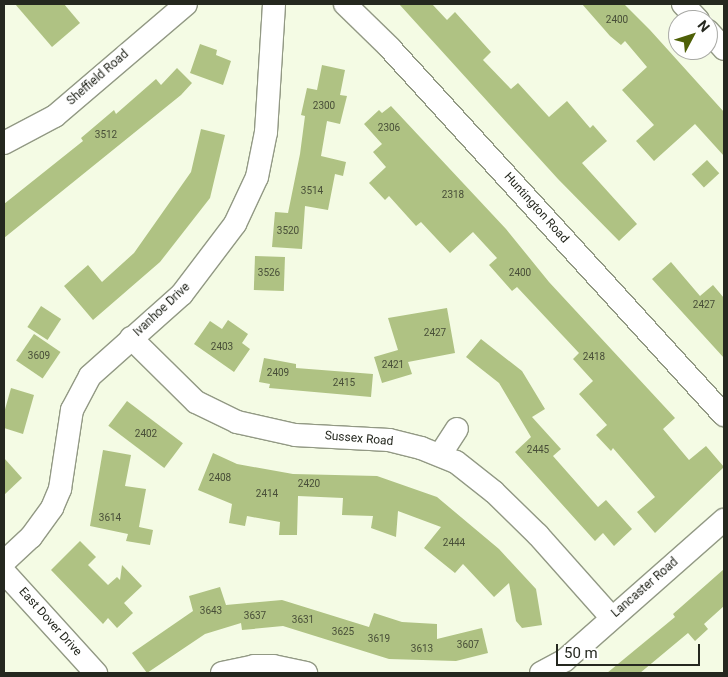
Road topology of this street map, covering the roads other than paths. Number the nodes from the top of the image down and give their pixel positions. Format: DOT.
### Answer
graph roads {
  1 [pos="186,4"];
  2 [pos="274,4"];
  3 [pos="345,4"];
  4 [pos="6,134"];
  5 [pos="131,338"];
  6 [pos="724,415"];
  7 [pos="457,429"];
  8 [pos="440,455"];
  9 [pos="724,520"];
  10 [pos="4,562"];
  11 [pos="4,572"];
  12 [pos="611,617"];
  13 [pos="96,673"];
  14 [pos="222,673"];
  15 [pos="306,673"];
  16 [pos="541,673"];
  1 -- 4 [label="street, Sheffield Road"];
  2 -- 5 [label="street, Ivanhoe Drive"];
  3 -- 6 [label="street, Huntington Road"];
  5 -- 8 [label="street, Sussex Road"];
  5 -- 10 [label="street, Ivanhoe Drive"];
  7 -- 8 [label="street"];
  8 -- 12 [label="street, Sussex Road"];
  9 -- 12 [label="street, Lancaster Road"];
  11 -- 13 [label="street, East Dover Drive"];
  12 -- 16 [label="street, Lancaster Road"];
  14 -- 15 [label="street"];
}
